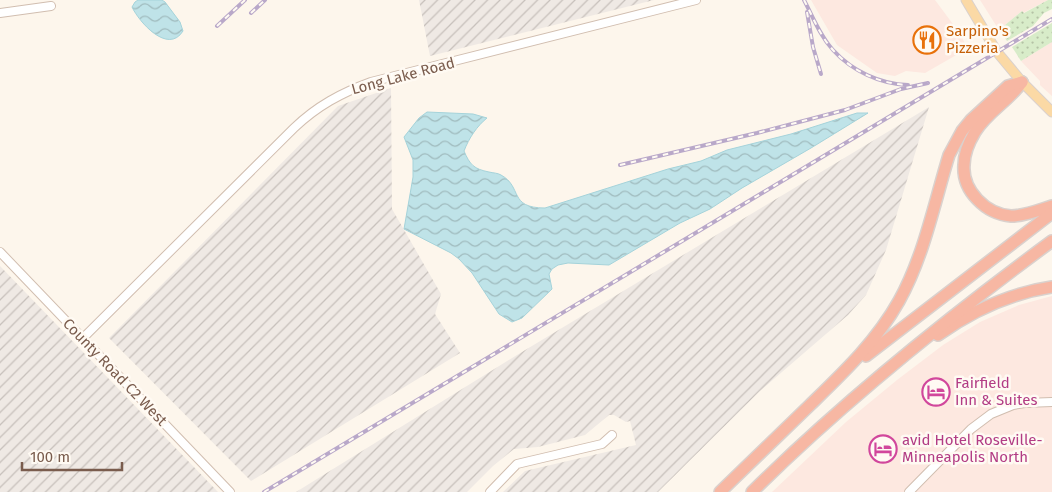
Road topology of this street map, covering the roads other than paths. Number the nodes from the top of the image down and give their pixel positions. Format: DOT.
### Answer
graph roads {
  1 [pos="696,0"];
  2 [pos="966,0"];
  3 [pos="51,6"];
  4 [pos="0,13"];
  5 [pos="1022,82"];
  6 [pos="1052,112"];
  7 [pos="1052,206"];
  8 [pos="1052,213"];
  9 [pos="1052,241"];
  10 [pos="0,252"];
  11 [pos="1052,286"];
  12 [pos="82,339"];
  13 [pos="839,376"];
  14 [pos="856,395"];
  15 [pos="1052,402"];
  16 [pos="612,435"];
  17 [pos="230,492"];
  18 [pos="490,492"];
  19 [pos="720,492"];
  20 [pos="752,492"];
  21 [pos="909,492"];
  1 -- 12 [label="street, Long Lake Road"];
  2 -- 5 [label="main road"];
  3 -- 4 [label="street"];
  5 -- 6 [label="main road"];
  5 -- 7 [label="highway"];
  5 -- 13 [label="highway"];
  8 -- 13 [label="highway"];
  9 -- 14 [label="highway"];
  10 -- 12 [label="street, County Road C2 West"];
  11 -- 14 [label="highway"];
  12 -- 17 [label="street, County Road C2 West"];
  13 -- 19 [label="highway"];
  14 -- 20 [label="highway"];
  15 -- 21 [label="street"];
  16 -- 18 [label="street"];
}
